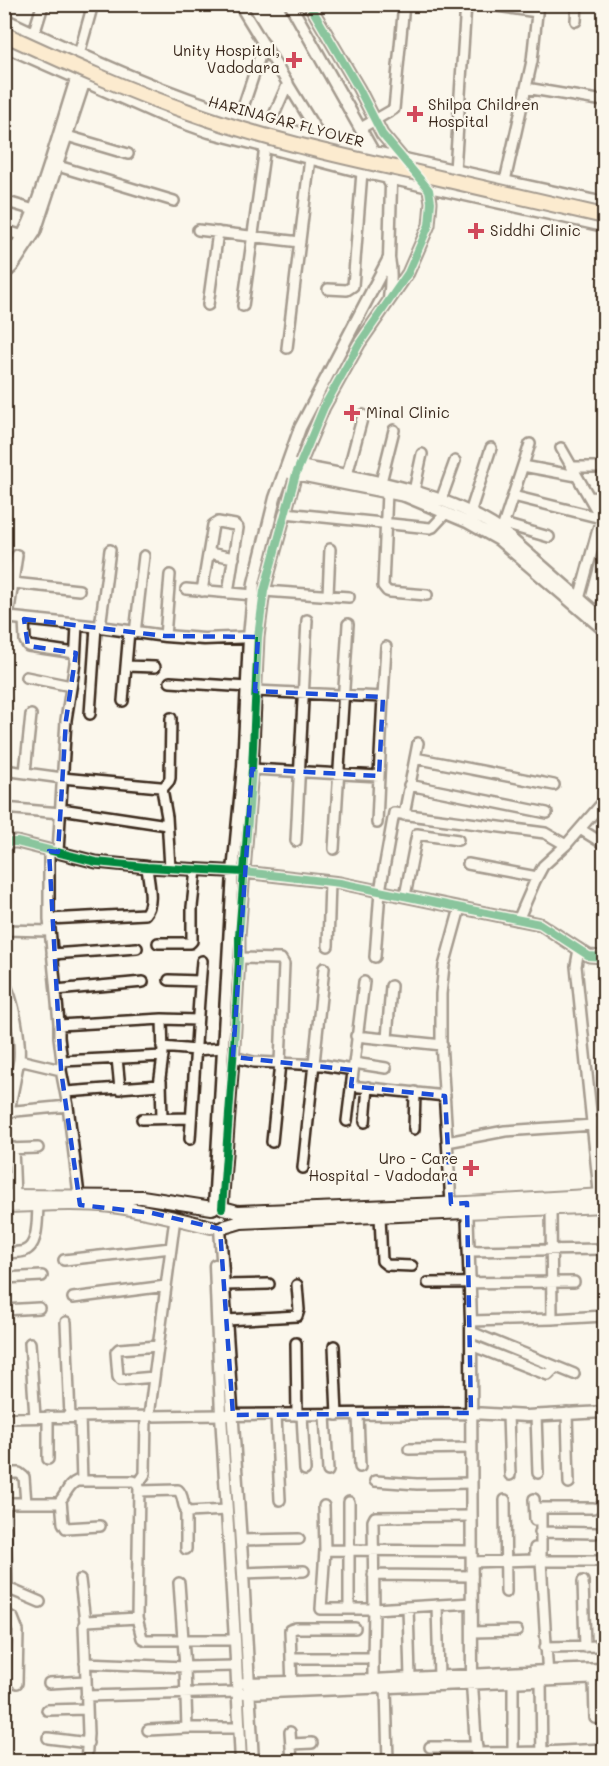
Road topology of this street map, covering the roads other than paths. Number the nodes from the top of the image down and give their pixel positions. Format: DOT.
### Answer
graph roads {
  1 [pos="43,4"];
  2 [pos="93,4"];
  3 [pos="239,4"];
  4 [pos="290,4"];
  5 [pos="404,4"];
  6 [pos="465,4"];
  7 [pos="483,4"];
  8 [pos="577,4"];
  9 [pos="311,5"];
  10 [pos="538,8"];
  11 [pos="4,19"];
  12 [pos="576,21"];
  13 [pos="34,33"];
  14 [pos="4,34"];
  15 [pos="264,44"];
  16 [pos="4,46"];
  17 [pos="86,57"];
  18 [pos="80,79"];
  19 [pos="288,83"];
  20 [pos="526,88"];
  21 [pos="604,101"];
  22 [pos="240,116"];
  23 [pos="375,121"];
  24 [pos="270,124"];
  25 [pos="361,128"];
  26 [pos="67,136"];
  27 [pos="321,138"];
  28 [pos="265,147"];
  29 [pos="373,151"];
  30 [pos="128,154"];
  31 [pos="310,158"];
  32 [pos="402,158"];
  33 [pos="58,166"];
  34 [pos="455,170"];
  35 [pos="362,172"];
  36 [pos="386,177"];
  37 [pos="505,181"];
  38 [pos="425,185"];
  39 [pos="4,201"];
  40 [pos="174,201"];
  41 [pos="604,203"];
  42 [pos="34,210"];
  43 [pos="604,216"];
  44 [pos="604,226"];
  45 [pos="4,230"];
  46 [pos="198,230"];
  47 [pos="218,232"];
  48 [pos="24,236"];
  49 [pos="252,236"];
  50 [pos="300,242"];
  51 [pos="389,258"];
  52 [pos="4,261"];
  53 [pos="4,274"];
  54 [pos="328,289"];
  55 [pos="389,301"];
  56 [pos="208,305"];
  57 [pos="243,306"];
  58 [pos="347,341"];
  59 [pos="357,346"];
  60 [pos="287,348"];
  61 [pos="363,415"];
  62 [pos="394,430"];
  63 [pos="530,444"];
  64 [pos="491,448"];
  65 [pos="561,448"];
  66 [pos="422,454"];
  67 [pos="455,461"];
  68 [pos="523,466"];
  69 [pos="604,467"];
  70 [pos="292,469"];
  71 [pos="575,472"];
  72 [pos="347,475"];
  73 [pos="384,487"];
  74 [pos="414,491"];
  75 [pos="513,495"];
  76 [pos="589,497"];
  77 [pos="604,498"];
  78 [pos="441,500"];
  79 [pos="285,513"];
  80 [pos="446,513"];
  81 [pos="470,513"];
  82 [pos="601,518"];
  83 [pos="385,524"];
  84 [pos="502,532"];
  85 [pos="549,537"];
  86 [pos="330,549"];
  87 [pos="110,550"];
  88 [pos="208,553"];
  89 [pos="17,555"];
  90 [pos="144,556"];
  91 [pos="234,558"];
  92 [pos="170,575"];
  93 [pos="13,584"];
  94 [pos="186,589"];
  95 [pos="80,590"];
  96 [pos="202,591"];
  97 [pos="228,593"];
  98 [pos="258,593"];
  99 [pos="427,595"];
  100 [pos="328,596"];
  101 [pos="349,597"];
  102 [pos="579,599"];
  103 [pos="604,601"];
  104 [pos="6,617"];
  105 [pos="601,617"];
  106 [pos="24,619"];
  107 [pos="307,620"];
  108 [pos="348,624"];
  109 [pos="77,625"];
  110 [pos="98,627"];
  111 [pos="604,630"];
  112 [pos="132,632"];
  113 [pos="165,636"];
  114 [pos="254,637"];
  115 [pos="386,647"];
  116 [pos="75,653"];
  117 [pos="126,666"];
  118 [pos="155,667"];
  119 [pos="26,677"];
  120 [pos="170,682"];
  121 [pos="71,686"];
  122 [pos="251,689"];
  123 [pos="303,693"];
  124 [pos="344,695"];
  125 [pos="384,697"];
  126 [pos="123,701"];
  127 [pos="90,714"];
  128 [pos="31,715"];
  129 [pos="171,718"];
  130 [pos="418,742"];
  131 [pos="415,758"];
  132 [pos="252,769"];
  133 [pos="4,770"];
  134 [pos="299,771"];
  135 [pos="25,772"];
  136 [pos="339,774"];
  137 [pos="379,776"];
  138 [pos="62,778"];
  139 [pos="410,785"];
  140 [pos="554,785"];
  141 [pos="162,789"];
  142 [pos="604,801"];
  143 [pos="4,807"];
  144 [pos="61,811"];
  145 [pos="547,813"];
  146 [pos="404,815"];
  147 [pos="377,823"];
  148 [pos="167,825"];
  149 [pos="580,829"];
  150 [pos="458,840"];
  151 [pos="296,841"];
  152 [pos="4,842"];
  153 [pos="604,844"];
  154 [pos="566,845"];
  155 [pos="334,849"];
  156 [pos="54,851"];
  157 [pos="468,864"];
  158 [pos="147,867"];
  159 [pos="170,868"];
  160 [pos="196,870"];
  161 [pos="239,872"];
  162 [pos="537,877"];
  163 [pos="330,882"];
  164 [pos="380,891"];
  165 [pos="405,896"];
  166 [pos="460,908"];
  167 [pos="49,919"];
  168 [pos="518,920"];
  169 [pos="4,930"];
  170 [pos="50,931"];
  171 [pos="158,943"];
  172 [pos="328,946"];
  173 [pos="137,948"];
  174 [pos="579,949"];
  175 [pos="52,954"];
  176 [pos="375,957"];
  177 [pos="604,957"];
  178 [pos="239,958"];
  179 [pos="202,961"];
  180 [pos="324,968"];
  181 [pos="169,980"];
  182 [pos="200,981"];
  183 [pos="4,982"];
  184 [pos="143,982"];
  185 [pos="364,982"];
  186 [pos="391,986"];
  187 [pos="56,990"];
  188 [pos="162,1019"];
  189 [pos="197,1020"];
  190 [pos="59,1025"];
  191 [pos="357,1036"];
  192 [pos="387,1039"];
  193 [pos="442,1046"];
  194 [pos="223,1048"];
  195 [pos="196,1050"];
  196 [pos="163,1051"];
  197 [pos="232,1057"];
  198 [pos="117,1058"];
  199 [pos="19,1060"];
  200 [pos="280,1063"];
  201 [pos="314,1065"];
  202 [pos="62,1066"];
  203 [pos="353,1066"];
  204 [pos="386,1068"];
  205 [pos="161,1081"];
  206 [pos="351,1086"];
  207 [pos="369,1087"];
  208 [pos="120,1089"];
  209 [pos="66,1092"];
  210 [pos="415,1092"];
  211 [pos="445,1096"];
  212 [pos="68,1106"];
  213 [pos="7,1112"];
  214 [pos="162,1118"];
  215 [pos="191,1118"];
  216 [pos="142,1119"];
  217 [pos="347,1121"];
  218 [pos="365,1122"];
  219 [pos="604,1122"];
  220 [pos="592,1124"];
  221 [pos="414,1129"];
  222 [pos="190,1139"];
  223 [pos="272,1142"];
  224 [pos="447,1142"];
  225 [pos="9,1148"];
  226 [pos="38,1148"];
  227 [pos="303,1168"];
  228 [pos="10,1196"];
  229 [pos="80,1200"];
  230 [pos="602,1201"];
  231 [pos="451,1204"];
  232 [pos="4,1206"];
  233 [pos="38,1206"];
  234 [pos="217,1208"];
  235 [pos="467,1208"];
  236 [pos="551,1209"];
  237 [pos="380,1216"];
  238 [pos="175,1218"];
  239 [pos="217,1227"];
  240 [pos="171,1248"];
  241 [pos="604,1249"];
  242 [pos="551,1250"];
  243 [pos="469,1251"];
  244 [pos="4,1253"];
  245 [pos="64,1260"];
  246 [pos="412,1266"];
  247 [pos="42,1276"];
  248 [pos="4,1278"];
  249 [pos="552,1282"];
  250 [pos="574,1282"];
  251 [pos="428,1283"];
  252 [pos="470,1283"];
  253 [pos="269,1284"];
  254 [pos="224,1285"];
  255 [pos="297,1285"];
  256 [pos="166,1286"];
  257 [pos="73,1298"];
  258 [pos="39,1308"];
  259 [pos="4,1310"];
  260 [pos="604,1316"];
  261 [pos="552,1319"];
  262 [pos="226,1320"];
  263 [pos="66,1322"];
  264 [pos="471,1326"];
  265 [pos="30,1343"];
  266 [pos="296,1343"];
  267 [pos="471,1345"];
  268 [pos="158,1346"];
  269 [pos="334,1346"];
  270 [pos="556,1367"];
  271 [pos="574,1374"];
  272 [pos="154,1377"];
  273 [pos="604,1412"];
  274 [pos="471,1413"];
  275 [pos="567,1413"];
  276 [pos="221,1415"];
  277 [pos="233,1415"];
  278 [pos="276,1415"];
  279 [pos="300,1415"];
  280 [pos="325,1415"];
  281 [pos="337,1415"];
  282 [pos="358,1415"];
  283 [pos="508,1415"];
  284 [pos="536,1415"];
  285 [pos="148,1416"];
  286 [pos="35,1417"];
  287 [pos="48,1417"];
  288 [pos="75,1417"];
  289 [pos="4,1418"];
  290 [pos="471,1448"];
  291 [pos="409,1449"];
  292 [pos="48,1459"];
  293 [pos="360,1467"];
  294 [pos="305,1470"];
  295 [pos="327,1471"];
  296 [pos="4,1473"];
  297 [pos="538,1473"];
  298 [pos="510,1475"];
  299 [pos="82,1480"];
  300 [pos="375,1481"];
  301 [pos="471,1482"];
  302 [pos="568,1484"];
  303 [pos="139,1487"];
  304 [pos="534,1499"];
  305 [pos="61,1500"];
  306 [pos="280,1500"];
  307 [pos="505,1500"];
  308 [pos="26,1503"];
  309 [pos="350,1503"];
  310 [pos="324,1506"];
  311 [pos="593,1508"];
  312 [pos="227,1510"];
  313 [pos="186,1511"];
  314 [pos="471,1516"];
  315 [pos="100,1526"];
  316 [pos="540,1532"];
  317 [pos="595,1533"];
  318 [pos="299,1539"];
  319 [pos="241,1540"];
  320 [pos="186,1549"];
  321 [pos="325,1550"];
  322 [pos="348,1550"];
  323 [pos="372,1550"];
  324 [pos="471,1551"];
  325 [pos="541,1561"];
  326 [pos="604,1561"];
  327 [pos="506,1562"];
  328 [pos="472,1563"];
  329 [pos="304,1571"];
  330 [pos="243,1573"];
  331 [pos="373,1575"];
  332 [pos="472,1575"];
  333 [pos="80,1580"];
  334 [pos="583,1581"];
  335 [pos="179,1583"];
  336 [pos="6,1588"];
  337 [pos="506,1592"];
  338 [pos="40,1602"];
  339 [pos="472,1603"];
  340 [pos="437,1605"];
  341 [pos="408,1607"];
  342 [pos="349,1609"];
  343 [pos="374,1609"];
  344 [pos="4,1613"];
  345 [pos="137,1618"];
  346 [pos="85,1622"];
  347 [pos="355,1628"];
  348 [pos="517,1631"];
  349 [pos="472,1632"];
  350 [pos="183,1640"];
  351 [pos="235,1640"];
  352 [pos="545,1647"];
  353 [pos="585,1647"];
  354 [pos="604,1647"];
  355 [pos="291,1658"];
  356 [pos="373,1658"];
  357 [pos="84,1664"];
  358 [pos="236,1666"];
  359 [pos="185,1667"];
  360 [pos="604,1670"];
  361 [pos="439,1677"];
  362 [pos="545,1677"];
  363 [pos="410,1678"];
  364 [pos="599,1678"];
  365 [pos="472,1679"];
  366 [pos="373,1680"];
  367 [pos="86,1681"];
  368 [pos="513,1682"];
  369 [pos="16,1683"];
  370 [pos="49,1683"];
  371 [pos="292,1687"];
  372 [pos="250,1688"];
  373 [pos="386,1688"];
  374 [pos="238,1690"];
  375 [pos="185,1693"];
  376 [pos="86,1696"];
  377 [pos="47,1710"];
  378 [pos="87,1710"];
  379 [pos="604,1719"];
  380 [pos="187,1728"];
  381 [pos="239,1728"];
  382 [pos="148,1730"];
  383 [pos="290,1732"];
  384 [pos="48,1738"];
  385 [pos="88,1743"];
  386 [pos="312,1743"];
  387 [pos="291,1744"];
  388 [pos="430,1747"];
  389 [pos="604,1749"];
  390 [pos="571,1750"];
  391 [pos="477,1754"];
  392 [pos="513,1757"];
  393 [pos="542,1757"];
  394 [pos="86,1761"];
  395 [pos="241,1761"];
  396 [pos="253,1761"];
  397 [pos="292,1761"];
  398 [pos="388,1761"];
  399 [pos="571,1761"];
  1 -- 13 [label="street"];
  2 -- 17 [label="street"];
  3 -- 15 [label="street"];
  4 -- 25 [label="street"];
  5 -- 23 [label="street"];
  6 -- 34 [label="street"];
  7 -- 10 [label="street"];
  8 -- 12 [label="street"];
  9 -- 23 [label="street"];
  10 -- 20 [label="street"];
  11 -- 13 [label="street"];
  13 -- 17 [label="street"];
  14 -- 43 [label="main road, HARINAGAR FLYOVER, bridge"];
  15 -- 19 [label="street"];
  15 -- 22 [label="street"];
  16 -- 18 [label="street"];
  17 -- 18 [label="street"];
  17 -- 22 [label="street"];
  18 -- 26 [label="street"];
  18 -- 28 [label="street"];
  18 -- 42 [label="street"];
  19 -- 24 [label="street"];
  19 -- 27 [label="street"];
  20 -- 21 [label="street"];
  20 -- 37 [label="street"];
  22 -- 24 [label="street"];
  23 -- 25 [label="street"];
  23 -- 32 [label="street"];
  24 -- 27 [label="street"];
  25 -- 29 [label="street"];
  26 -- 30 [label="street"];
  26 -- 33 [label="street"];
  27 -- 29 [label="street"];
  28 -- 31 [label="street"];
  28 -- 49 [label="street"];
  29 -- 32 [label="street"];
  29 -- 36 [label="street"];
  31 -- 35 [label="street"];
  31 -- 50 [label="street"];
  32 -- 34 [label="street"];
  32 -- 38 [label="street"];
  33 -- 40 [label="street"];
  33 -- 53 [label="street"];
  34 -- 37 [label="street"];
  35 -- 36 [label="street"];
  35 -- 54 [label="street"];
  36 -- 38 [label="street"];
  36 -- 51 [label="street"];
  37 -- 41 [label="street"];
  38 -- 44 [label="street"];
  38 -- 55 [label="street"];
  39 -- 42 [label="street"];
  42 -- 48 [label="street"];
  45 -- 48 [label="street"];
  46 -- 47 [label="street"];
  47 -- 49 [label="street"];
  47 -- 56 [label="street"];
  48 -- 52 [label="street"];
  49 -- 50 [label="street"];
  49 -- 57 [label="street"];
  50 -- 60 [label="street"];
  51 -- 55 [label="street"];
  51 -- 58 [label="street"];
  55 -- 59 [label="street"];
  58 -- 59 [label="street"];
  58 -- 70 [label="street"];
  59 -- 70 [label="street"];
  61 -- 72 [label="street"];
  62 -- 73 [label="street"];
  63 -- 68 [label="street"];
  64 -- 81 [label="street"];
  65 -- 71 [label="street"];
  66 -- 74 [label="street"];
  67 -- 78 [label="street"];
  68 -- 71 [label="street"];
  68 -- 75 [label="street"];
  69 -- 71 [label="street"];
  70 -- 72 [label="street"];
  70 -- 73 [label="street"];
  70 -- 79 [label="street"];
  70 -- 98 [label="street"];
  71 -- 76 [label="street"];
  72 -- 73 [label="street"];
  73 -- 74 [label="street"];
  73 -- 80 [label="street"];
  73 -- 83 [label="street"];
  74 -- 78 [label="street"];
  75 -- 82 [label="street"];
  75 -- 84 [label="street"];
  76 -- 77 [label="street"];
  76 -- 82 [label="street"];
  78 -- 81 [label="street"];
  79 -- 83 [label="street"];
  79 -- 98 [label="street"];
  80 -- 83 [label="street"];
  80 -- 84 [label="street"];
  81 -- 84 [label="street"];
  82 -- 102 [label="street"];
  83 -- 99 [label="street"];
  84 -- 85 [label="street"];
  84 -- 102 [label="street"];
  84 -- 111 [label="street"];
  86 -- 100 [label="street"];
  87 -- 110 [label="street"];
  88 -- 91 [label="street"];
  88 -- 91 [label="street"];
  88 -- 96 [label="street"];
  89 -- 93 [label="street"];
  90 -- 112 [label="street"];
  91 -- 97 [label="street"];
  92 -- 113 [label="street"];
  93 -- 95 [label="street"];
  93 -- 104 [label="street"];
  94 -- 96 [label="street"];
  96 -- 97 [label="street"];
  97 -- 98 [label="street"];
  98 -- 100 [label="street"];
  98 -- 114 [label="street"];
  100 -- 101 [label="street"];
  102 -- 105 [label="street"];
  103 -- 105 [label="street"];
  104 -- 106 [label="street"];
  106 -- 109 [label="street"];
  106 -- 116 [label="street"];
  107 -- 123 [label="street"];
  108 -- 124 [label="street"];
  109 -- 110 [label="street"];
  109 -- 116 [label="street"];
  110 -- 112 [label="street"];
  110 -- 127 [label="street"];
  112 -- 113 [label="street"];
  112 -- 117 [label="street"];
  113 -- 114 [label="street"];
  114 -- 122 [label="street"];
  115 -- 125 [label="street"];
  116 -- 121 [label="street"];
  117 -- 118 [label="street"];
  117 -- 126 [label="street"];
  119 -- 121 [label="street"];
  120 -- 122 [label="street"];
  121 -- 138 [label="street"];
  122 -- 123 [label="street"];
  122 -- 132 [label="street"];
  122 -- 161 [label="street"];
  123 -- 124 [label="street"];
  123 -- 134 [label="street"];
  124 -- 125 [label="street"];
  124 -- 136 [label="street"];
  125 -- 137 [label="street"];
  128 -- 135 [label="street"];
  129 -- 141 [label="street"];
  130 -- 131 [label="street"];
  131 -- 139 [label="street"];
  131 -- 140 [label="street"];
  132 -- 134 [label="street"];
  132 -- 161 [label="street"];
  133 -- 135 [label="street"];
  134 -- 136 [label="street"];
  134 -- 151 [label="street"];
  135 -- 138 [label="street"];
  136 -- 137 [label="street"];
  136 -- 155 [label="street"];
  137 -- 147 [label="street"];
  138 -- 141 [label="street"];
  138 -- 144 [label="street"];
  139 -- 145 [label="street"];
  139 -- 146 [label="street"];
  141 -- 148 [label="street"];
  142 -- 149 [label="street"];
  143 -- 144 [label="street"];
  144 -- 148 [label="street"];
  144 -- 156 [label="street"];
  146 -- 154 [label="street"];
  146 -- 164 [label="street"];
  148 -- 159 [label="street"];
  149 -- 153 [label="street"];
  149 -- 154 [label="street"];
  150 -- 165 [label="street"];
  152 -- 156 [label="street"];
  154 -- 162 [label="street"];
  156 -- 158 [label="street"];
  156 -- 167 [label="street"];
  157 -- 162 [label="street"];
  158 -- 159 [label="street"];
  158 -- 167 [label="street"];
  159 -- 160 [label="street"];
  160 -- 161 [label="street"];
  160 -- 171 [label="street"];
  161 -- 163 [label="street"];
  161 -- 178 [label="street"];
  161 -- 194 [label="street"];
  162 -- 168 [label="street"];
  163 -- 164 [label="street"];
  163 -- 172 [label="street"];
  164 -- 165 [label="street"];
  164 -- 176 [label="street"];
  165 -- 166 [label="street"];
  166 -- 168 [label="street"];
  166 -- 193 [label="street"];
  167 -- 170 [label="street"];
  168 -- 174 [label="street"];
  169 -- 170 [label="street"];
  170 -- 175 [label="street"];
  173 -- 175 [label="street"];
  174 -- 177 [label="street"];
  174 -- 220 [label="street"];
  175 -- 187 [label="street"];
  178 -- 197 [label="street"];
  178 -- 200 [label="street"];
  179 -- 182 [label="street"];
  180 -- 201 [label="street"];
  181 -- 182 [label="street"];
  182 -- 189 [label="street"];
  183 -- 199 [label="street"];
  184 -- 187 [label="street"];
  185 -- 191 [label="street"];
  186 -- 192 [label="street"];
  187 -- 190 [label="street"];
  188 -- 189 [label="street"];
  188 -- 190 [label="street"];
  188 -- 196 [label="street"];
  189 -- 195 [label="street"];
  190 -- 202 [label="street"];
  191 -- 192 [label="street"];
  191 -- 203 [label="street"];
  192 -- 193 [label="street"];
  193 -- 211 [label="street"];
  194 -- 195 [label="street"];
  194 -- 234 [label="street"];
  195 -- 196 [label="street"];
  195 -- 215 [label="street"];
  196 -- 198 [label="street"];
  196 -- 205 [label="street"];
  197 -- 200 [label="street"];
  197 -- 234 [label="street"];
  198 -- 202 [label="street"];
  198 -- 208 [label="street"];
  199 -- 202 [label="street"];
  199 -- 213 [label="street"];
  200 -- 201 [label="street"];
  200 -- 223 [label="street"];
  201 -- 203 [label="street"];
  201 -- 227 [label="street"];
  202 -- 209 [label="street"];
  203 -- 204 [label="street"];
  203 -- 206 [label="street"];
  205 -- 208 [label="street"];
  205 -- 214 [label="street"];
  206 -- 207 [label="street"];
  206 -- 217 [label="street"];
  207 -- 210 [label="street"];
  207 -- 218 [label="street"];
  208 -- 209 [label="street"];
  209 -- 212 [label="street"];
  210 -- 211 [label="street"];
  210 -- 221 [label="street"];
  211 -- 224 [label="street"];
  212 -- 213 [label="street"];
  212 -- 229 [label="street"];
  214 -- 215 [label="street"];
  214 -- 216 [label="street"];
  215 -- 222 [label="street"];
  219 -- 220 [label="street"];
  220 -- 224 [label="street"];
  220 -- 230 [label="street"];
  224 -- 231 [label="street"];
  225 -- 226 [label="street"];
  225 -- 228 [label="street"];
  228 -- 229 [label="main road"];
  229 -- 233 [label="main road"];
  229 -- 234 [label="main road"];
  229 -- 238 [label="main road"];
  230 -- 235 [label="main road"];
  230 -- 236 [label="main road"];
  231 -- 234 [label="main road"];
  231 -- 235 [label="main road"];
  232 -- 233 [label="main road"];
  233 -- 244 [label="street"];
  234 -- 239 [label="main road"];
  234 -- 239 [label="main road"];
  235 -- 236 [label="main road"];
  235 -- 237 [label="main road"];
  235 -- 243 [label="street"];
  236 -- 242 [label="street"];
  237 -- 239 [label="main road"];
  237 -- 246 [label="street"];
  238 -- 239 [label="main road"];
  238 -- 240 [label="street"];
  239 -- 254 [label="street"];
  239 -- 276 [label="street"];
  240 -- 245 [label="street"];
  240 -- 256 [label="street"];
  241 -- 242 [label="street"];
  242 -- 243 [label="street"];
  242 -- 249 [label="street"];
  243 -- 252 [label="street"];
  247 -- 248 [label="street"];
  249 -- 250 [label="street"];
  249 -- 252 [label="street"];
  249 -- 261 [label="street"];
  251 -- 252 [label="street"];
  252 -- 264 [label="street"];
  253 -- 254 [label="street"];
  254 -- 262 [label="street"];
  255 -- 262 [label="street"];
  256 -- 257 [label="street"];
  256 -- 268 [label="street"];
  258 -- 259 [label="street"];
  260 -- 261 [label="street"];
  261 -- 264 [label="street"];
  262 -- 277 [label="street"];
  263 -- 288 [label="street"];
  264 -- 267 [label="street"];
  264 -- 270 [label="street"];
  265 -- 286 [label="street"];
  266 -- 279 [label="street"];
  267 -- 270 [label="street"];
  267 -- 274 [label="street"];
  268 -- 272 [label="street"];
  268 -- 272 [label="street"];
  269 -- 281 [label="street"];
  270 -- 271 [label="street"];
  272 -- 285 [label="street"];
  273 -- 275 [label="street"];
  274 -- 282 [label="street"];
  274 -- 283 [label="street"];
  274 -- 290 [label="street"];
  275 -- 284 [label="street"];
  275 -- 302 [label="street"];
  276 -- 277 [label="street"];
  276 -- 285 [label="street"];
  276 -- 312 [label="street"];
  277 -- 278 [label="street"];
  277 -- 319 [label="street"];
  278 -- 279 [label="street"];
  278 -- 306 [label="street"];
  279 -- 280 [label="street"];
  279 -- 294 [label="street"];
  280 -- 281 [label="street"];
  280 -- 295 [label="street"];
  281 -- 282 [label="street"];
  282 -- 293 [label="street"];
  283 -- 284 [label="street"];
  283 -- 298 [label="street"];
  284 -- 297 [label="street"];
  285 -- 288 [label="street"];
  285 -- 303 [label="street"];
  286 -- 287 [label="street"];
  286 -- 289 [label="street"];
  287 -- 288 [label="street"];
  287 -- 292 [label="street"];
  288 -- 299 [label="street"];
  290 -- 291 [label="street"];
  290 -- 301 [label="street"];
  296 -- 308 [label="street"];
  299 -- 303 [label="street"];
  299 -- 305 [label="street"];
  300 -- 301 [label="street"];
  301 -- 314 [label="street"];
  303 -- 313 [label="street"];
  303 -- 345 [label="street"];
  304 -- 327 [label="street"];
  305 -- 308 [label="street"];
  305 -- 315 [label="street"];
  307 -- 327 [label="street"];
  308 -- 336 [label="street"];
  309 -- 322 [label="street"];
  310 -- 321 [label="street"];
  311 -- 316 [label="street"];
  312 -- 313 [label="street"];
  312 -- 351 [label="street"];
  313 -- 320 [label="street"];
  314 -- 323 [label="street"];
  314 -- 324 [label="street"];
  316 -- 317 [label="street"];
  316 -- 325 [label="street"];
  318 -- 319 [label="street"];
  319 -- 330 [label="street"];
  321 -- 322 [label="street"];
  321 -- 342 [label="street"];
  322 -- 323 [label="street"];
  322 -- 342 [label="street"];
  323 -- 324 [label="street"];
  323 -- 331 [label="street"];
  324 -- 328 [label="street"];
  325 -- 326 [label="street"];
  325 -- 352 [label="street"];
  327 -- 328 [label="street"];
  327 -- 337 [label="street"];
  328 -- 332 [label="street"];
  329 -- 330 [label="street"];
  330 -- 372 [label="street"];
  331 -- 332 [label="street"];
  331 -- 343 [label="street"];
  332 -- 339 [label="street"];
  333 -- 346 [label="street"];
  334 -- 353 [label="street"];
  335 -- 350 [label="street"];
  336 -- 338 [label="street"];
  339 -- 340 [label="street"];
  339 -- 349 [label="street"];
  340 -- 341 [label="street"];
  340 -- 361 [label="street"];
  341 -- 343 [label="street"];
  341 -- 363 [label="street"];
  342 -- 343 [label="street"];
  343 -- 356 [label="street"];
  344 -- 369 [label="street"];
  345 -- 346 [label="street"];
  345 -- 350 [label="street"];
  346 -- 357 [label="street"];
  347 -- 355 [label="street"];
  348 -- 349 [label="street"];
  349 -- 365 [label="street"];
  350 -- 351 [label="street"];
  350 -- 359 [label="street"];
  351 -- 358 [label="street"];
  352 -- 353 [label="street"];
  352 -- 362 [label="street"];
  353 -- 354 [label="street"];
  355 -- 356 [label="street"];
  355 -- 371 [label="street"];
  356 -- 366 [label="street"];
  357 -- 359 [label="street"];
  357 -- 367 [label="street"];
  358 -- 359 [label="street"];
  358 -- 374 [label="street"];
  359 -- 375 [label="street"];
  360 -- 362 [label="street"];
  361 -- 363 [label="street"];
  361 -- 365 [label="street"];
  362 -- 364 [label="street"];
  362 -- 365 [label="street"];
  362 -- 368 [label="street"];
  362 -- 393 [label="street"];
  363 -- 366 [label="street"];
  364 -- 379 [label="street"];
  365 -- 368 [label="street"];
  365 -- 373 [label="street"];
  365 -- 391 [label="street"];
  366 -- 371 [label="street"];
  367 -- 370 [label="street"];
  367 -- 376 [label="street"];
  368 -- 392 [label="street"];
  371 -- 372 [label="street"];
  371 -- 373 [label="street"];
  372 -- 374 [label="street"];
  372 -- 396 [label="street"];
  373 -- 398 [label="street"];
  374 -- 375 [label="street"];
  374 -- 381 [label="street"];
  375 -- 376 [label="street"];
  375 -- 380 [label="street"];
  376 -- 378 [label="street"];
  377 -- 378 [label="street"];
  378 -- 385 [label="street"];
  380 -- 381 [label="street"];
  380 -- 382 [label="street"];
  381 -- 395 [label="street"];
  383 -- 387 [label="street"];
  384 -- 385 [label="street"];
  385 -- 394 [label="street"];
  386 -- 387 [label="street"];
  387 -- 397 [label="street"];
  388 -- 391 [label="street"];
  389 -- 390 [label="street"];
  390 -- 393 [label="street"];
  390 -- 399 [label="street"];
  391 -- 392 [label="street"];
  392 -- 393 [label="street"];
}
